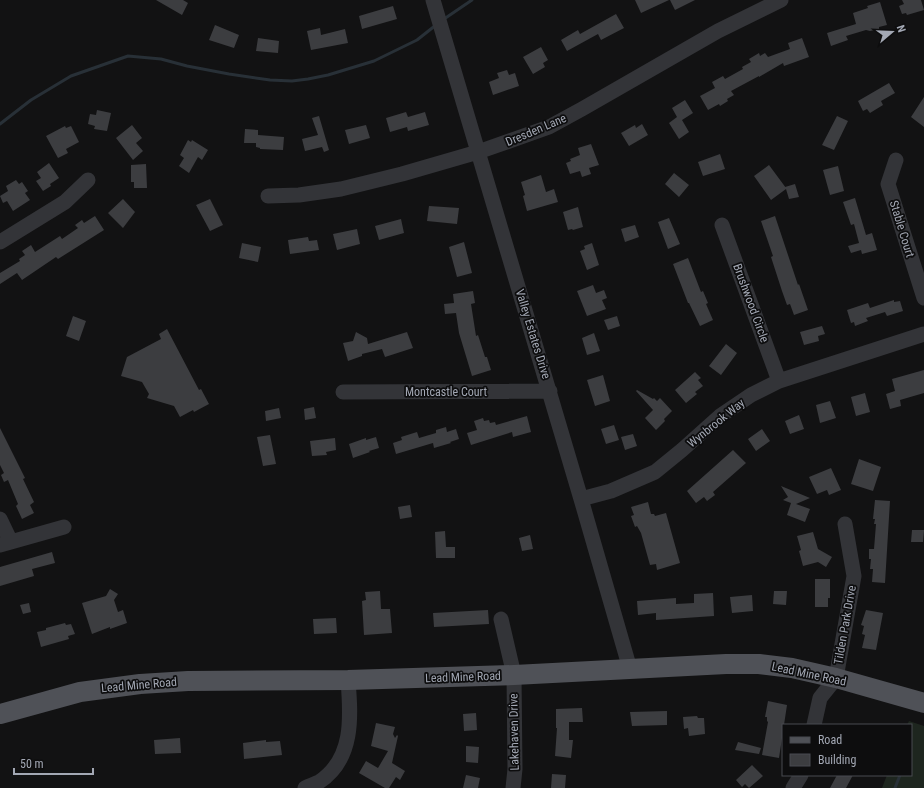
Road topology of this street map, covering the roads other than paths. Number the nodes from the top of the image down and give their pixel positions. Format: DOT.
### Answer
graph roads {
  1 [pos="433,0"];
  2 [pos="781,0"];
  3 [pos="478,152"];
  4 [pos="896,160"];
  5 [pos="88,180"];
  6 [pos="268,196"];
  7 [pos="722,225"];
  8 [pos="0,242"];
  9 [pos="924,298"];
  10 [pos="924,334"];
  11 [pos="779,381"];
  12 [pos="550,391"];
  13 [pos="343,392"];
  14 [pos="581,499"];
  15 [pos="0,519"];
  16 [pos="846,524"];
  17 [pos="64,527"];
  18 [pos="6,544"];
  19 [pos="501,619"];
  20 [pos="630,669"];
  21 [pos="514,675"];
  22 [pos="836,678"];
  23 [pos="348,680"];
  24 [pos="924,703"];
  25 [pos="0,714"];
  26 [pos="814,724"];
  27 [pos="800,776"];
  28 [pos="305,788"];
  29 [pos="513,788"];
  30 [pos="793,788"];
  1 -- 3 [label="street, Valley Estates Drive"];
  2 -- 3 [label="street, Dresden Lane"];
  3 -- 6 [label="street, Dresden Lane"];
  3 -- 12 [label="street, Valley Estates Drive"];
  4 -- 9 [label="street, Stable Court"];
  5 -- 8 [label="street"];
  7 -- 11 [label="street, Brushwood Circle"];
  10 -- 11 [label="street, Wynbrook Way"];
  11 -- 14 [label="street, Wynbrook Way"];
  12 -- 13 [label="street, Montcastle Court"];
  12 -- 14 [label="street, Valley Estates Drive"];
  14 -- 20 [label="street, Valley Estates Drive"];
  15 -- 18 [label="street"];
  16 -- 22 [label="street, Tilden Park Drive"];
  17 -- 18 [label="street"];
  19 -- 21 [label="street, Lakehaven Drive"];
  20 -- 21 [label="main road, Lead Mine Road"];
  20 -- 22 [label="main road, Lead Mine Road"];
  21 -- 23 [label="main road, Lead Mine Road"];
  21 -- 29 [label="street, Lakehaven Drive"];
  22 -- 24 [label="main road, Lead Mine Road"];
  22 -- 26 [label="street"];
  23 -- 25 [label="main road, Lead Mine Road"];
  23 -- 28 [label="street"];
  27 -- 30 [label="street"];
}
